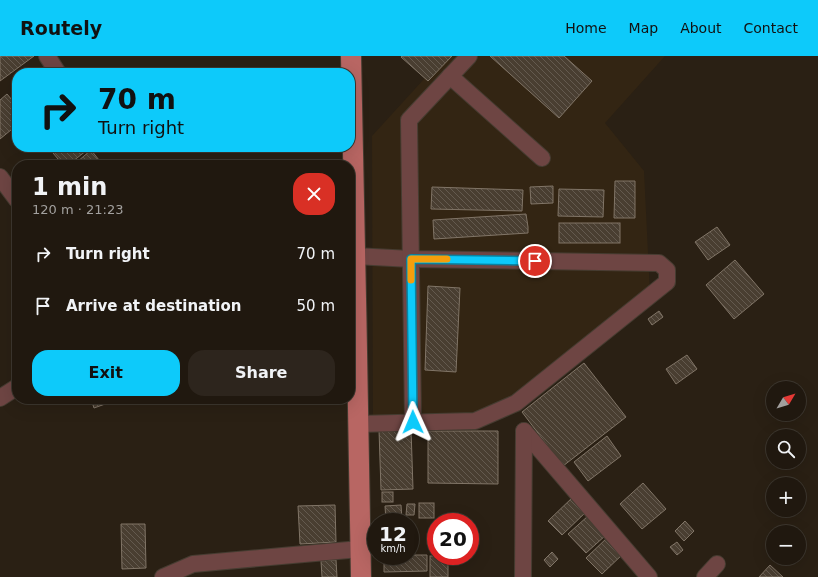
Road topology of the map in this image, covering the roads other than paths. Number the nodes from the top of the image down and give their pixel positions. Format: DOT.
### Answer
graph roads {
  1 [pos="47,56"];
  2 [pos="351,56"];
  3 [pos="469,56"];
  4 [pos="55,68"];
  5 [pos="351,68"];
  6 [pos="450,76"];
  7 [pos="542,158"];
  8 [pos="0,177"];
  9 [pos="12,193"];
  10 [pos="355,256"];
  11 [pos="411,259"];
  12 [pos="12,390"];
  13 [pos="0,398"];
  14 [pos="413,422"];
  15 [pos="358,424"];
  16 [pos="360,549"];
  17 [pos="717,564"];
  18 [pos="155,577"];
  19 [pos="163,577"];
  20 [pos="361,577"];
  21 [pos="523,577"];
  22 [pos="649,577"];
  23 [pos="705,577"];
  1 -- 4 [label="street"];
  2 -- 5 [label="main road"];
  3 -- 6 [label="street"];
  6 -- 7 [label="street"];
  6 -- 11 [label="street"];
  8 -- 9 [label="street"];
  10 -- 11 [label="street"];
  10 -- 15 [label="main road"];
  11 -- 14 [label="street"];
  11 -- 14 [label="street"];
  12 -- 13 [label="street"];
  14 -- 15 [label="street"];
  15 -- 16 [label="main road"];
  16 -- 19 [label="street"];
  16 -- 20 [label="main road"];
  17 -- 23 [label="street"];
  18 -- 19 [label="street"];
  21 -- 22 [label="street"];
}
